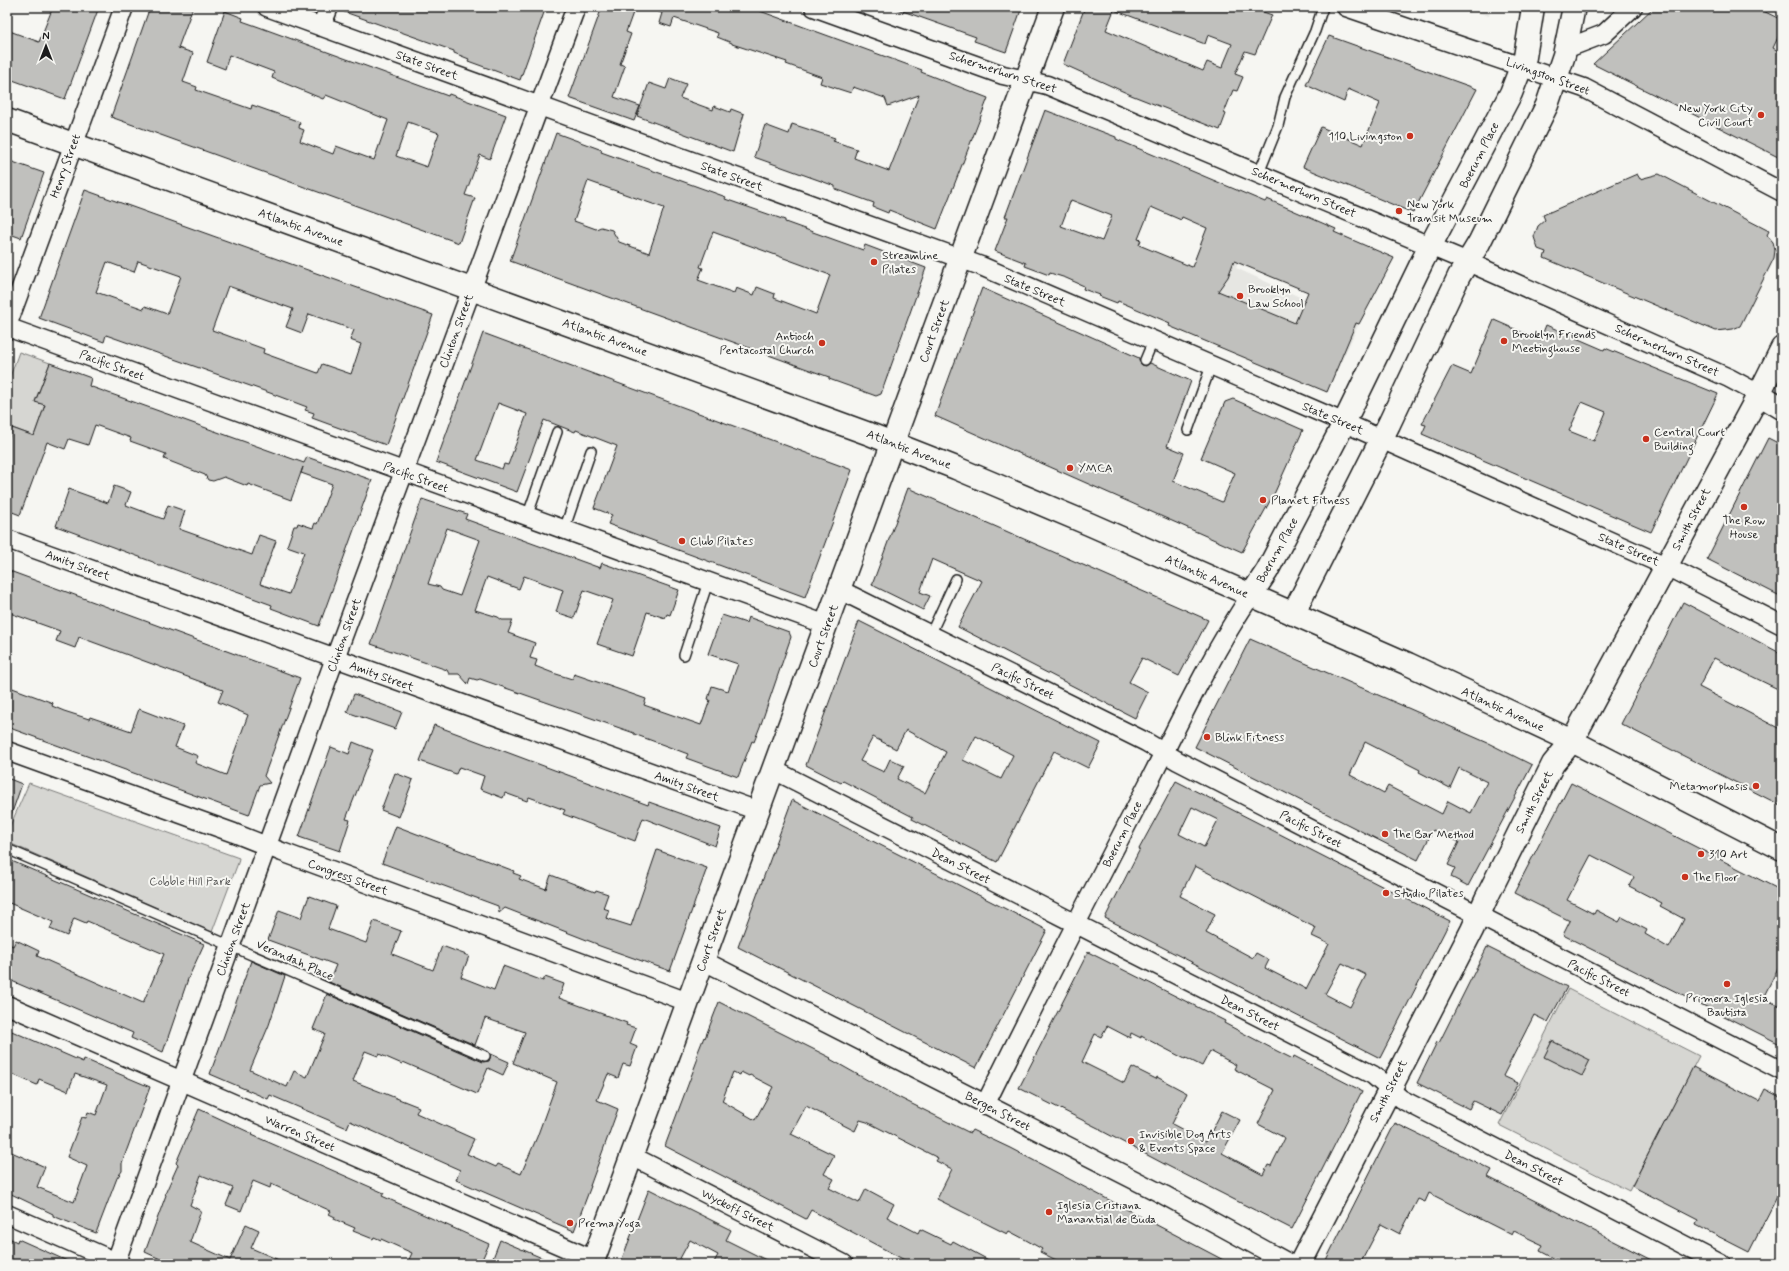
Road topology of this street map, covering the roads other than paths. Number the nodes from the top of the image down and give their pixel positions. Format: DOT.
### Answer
graph roads {
  1 [pos="124,7"];
  2 [pos="267,7"];
  3 [pos="329,7"];
  4 [pos="576,7"];
  5 [pos="814,7"];
  6 [pos="1053,7"];
  7 [pos="1324,7"];
  8 [pos="1346,7"];
  9 [pos="1533,7"];
  10 [pos="1574,7"];
  11 [pos="1633,7"];
  12 [pos="321,27"];
  13 [pos="1565,49"];
  14 [pos="1522,66"];
  15 [pos="1557,78"];
  16 [pos="1026,80"];
  17 [pos="539,106"];
  18 [pos="7,120"];
  19 [pos="74,144"];
  20 [pos="1259,172"];
  21 [pos="1782,192"];
  22 [pos="1431,247"];
  23 [pos="960,260"];
  24 [pos="1468,262"];
  25 [pos="472,289"];
  26 [pos="7,326"];
  27 [pos="1153,340"];
  28 [pos="1782,348"];
  29 [pos="1145,360"];
  30 [pos="1211,366"];
  31 [pos="1759,394"];
  32 [pos="1782,408"];
  33 [pos="1345,423"];
  34 [pos="1188,430"];
  35 [pos="557,432"];
  36 [pos="1381,439"];
  37 [pos="893,442"];
  38 [pos="591,451"];
  39 [pos="404,472"];
  40 [pos="527,517"];
  41 [pos="564,530"];
  42 [pos="7,539"];
  43 [pos="1666,566"];
  44 [pos="956,579"];
  45 [pos="708,582"];
  46 [pos="840,590"];
  47 [pos="1251,595"];
  48 [pos="1293,614"];
  49 [pos="826,625"];
  50 [pos="1782,625"];
  51 [pos="930,635"];
  52 [pos="684,655"];
  53 [pos="335,658"];
  54 [pos="1572,741"];
  55 [pos="7,751"];
  56 [pos="1164,752"];
  57 [pos="774,770"];
  58 [pos="758,811"];
  59 [pos="267,846"];
  60 [pos="7,849"];
  61 [pos="1782,849"];
  62 [pos="1478,916"];
  63 [pos="1075,924"];
  64 [pos="231,946"];
  65 [pos="704,961"];
  66 [pos="688,1002"];
  67 [pos="7,1006"];
  68 [pos="485,1056"];
  69 [pos="1782,1072"];
  70 [pos="182,1082"];
  71 [pos="1389,1089"];
  72 [pos="985,1105"];
  73 [pos="632,1156"];
  74 [pos="7,1214"];
  75 [pos="593,1262"];
  76 [pos="117,1263"];
  77 [pos="844,1264"];
  78 [pos="1290,1264"];
  79 [pos="1300,1264"];
  80 [pos="1721,1264"];
  1 -- 19 [label="street, Henry Street"];
  2 -- 12 [label="street, State Street"];
  3 -- 12 [label="street"];
  4 -- 17 [label="street, Clinton Street"];
  5 -- 16 [label="street, Schermerhorn Street"];
  6 -- 16 [label="main road, Court Street"];
  7 -- 20 [label="lane"];
  8 -- 14 [label="street, Livingston Street"];
  9 -- 14 [label="main road, Boerum Place"];
  10 -- 13 [label="main road"];
  11 -- 13 [label="street"];
  12 -- 17 [label="street, State Street"];
  13 -- 15 [label="main road"];
  14 -- 15 [label="street, Livingston Street"];
  14 -- 22 [label="main road, Boerum Place"];
  15 -- 21 [label="street, Livingston Street"];
  15 -- 24 [label="main road"];
  16 -- 20 [label="street, Schermerhorn Street"];
  16 -- 23 [label="main road, Court Street"];
  17 -- 23 [label="street, State Street"];
  17 -- 25 [label="street, Clinton Street"];
  18 -- 19 [label="main road, Atlantic Avenue"];
  19 -- 25 [label="main road, Atlantic Avenue"];
  19 -- 26 [label="street, Henry Street"];
  20 -- 22 [label="street, Schermerhorn Street"];
  22 -- 24 [label="street, Schermerhorn Street"];
  22 -- 33 [label="main road, Boerum Place"];
  23 -- 27 [label="street, State Street"];
  23 -- 37 [label="main road, Court Street"];
  24 -- 31 [label="street, Schermerhorn Street"];
  24 -- 36 [label="main road"];
  25 -- 37 [label="main road, Atlantic Avenue"];
  25 -- 39 [label="street, Clinton Street"];
  26 -- 39 [label="street, Pacific Street"];
  27 -- 29 [label="lane"];
  27 -- 30 [label="street, State Street"];
  28 -- 31 [label="main road, Smith Street"];
  30 -- 33 [label="street, State Street"];
  30 -- 34 [label="lane"];
  31 -- 32 [label="main road, Schermerhorn Street"];
  31 -- 43 [label="main road, Smith Street"];
  33 -- 36 [label="street, State Street"];
  33 -- 47 [label="main road, Boerum Place"];
  35 -- 40 [label="lane"];
  36 -- 43 [label="street, State Street"];
  36 -- 48 [label="main road"];
  37 -- 46 [label="main road, Court Street"];
  37 -- 47 [label="main road, Atlantic Avenue"];
  38 -- 41 [label="lane"];
  39 -- 40 [label="street, Pacific Street"];
  39 -- 53 [label="street, Clinton Street"];
  40 -- 41 [label="street, Pacific Street"];
  41 -- 45 [label="street, Pacific Street"];
  42 -- 53 [label="street, Amity Street"];
  43 -- 50 [label="street, State Street"];
  43 -- 54 [label="main road, Smith Street"];
  44 -- 51 [label="lane"];
  45 -- 49 [label="street, Pacific Street"];
  45 -- 52 [label="lane"];
  46 -- 49 [label="main road, Court Street"];
  46 -- 51 [label="street, Pacific Street"];
  47 -- 48 [label="main road, Atlantic Avenue"];
  47 -- 56 [label="street, Boerum Place"];
  48 -- 54 [label="main road, Atlantic Avenue"];
  49 -- 57 [label="main road, Court Street"];
  51 -- 56 [label="street, Pacific Street"];
  53 -- 58 [label="street, Amity Street"];
  53 -- 59 [label="street, Clinton Street"];
  54 -- 61 [label="main road, Atlantic Avenue"];
  54 -- 62 [label="main road, Smith Street"];
  55 -- 59 [label="street, Congress Street"];
  56 -- 62 [label="street, Pacific Street"];
  56 -- 63 [label="street, Boerum Place"];
  57 -- 58 [label="main road, Court Street"];
  57 -- 63 [label="street, Dean Street"];
  58 -- 65 [label="main road, Court Street"];
  59 -- 64 [label="street, Clinton Street"];
  59 -- 66 [label="street, Congress Street"];
  60 -- 64 [label="lane, Verandah Place"];
  62 -- 69 [label="street, Pacific Street"];
  62 -- 71 [label="main road, Smith Street"];
  63 -- 71 [label="street, Dean Street"];
  63 -- 72 [label="street, Boerum Place"];
  64 -- 68 [label="lane, Verandah Place"];
  64 -- 70 [label="street, Clinton Street"];
  65 -- 66 [label="main road, Court Street"];
  65 -- 72 [label="street, Bergen Street"];
  66 -- 73 [label="main road, Court Street"];
  67 -- 70 [label="street, Warren Street"];
  70 -- 75 [label="street, Warren Street"];
  70 -- 76 [label="street, Clinton Street"];
  71 -- 79 [label="main road, Smith Street"];
  71 -- 80 [label="street, Dean Street"];
  72 -- 78 [label="street, Bergen Street"];
  73 -- 75 [label="main road, Court Street"];
  73 -- 77 [label="street, Wyckoff Street"];
  74 -- 76 [label="street"];
}
